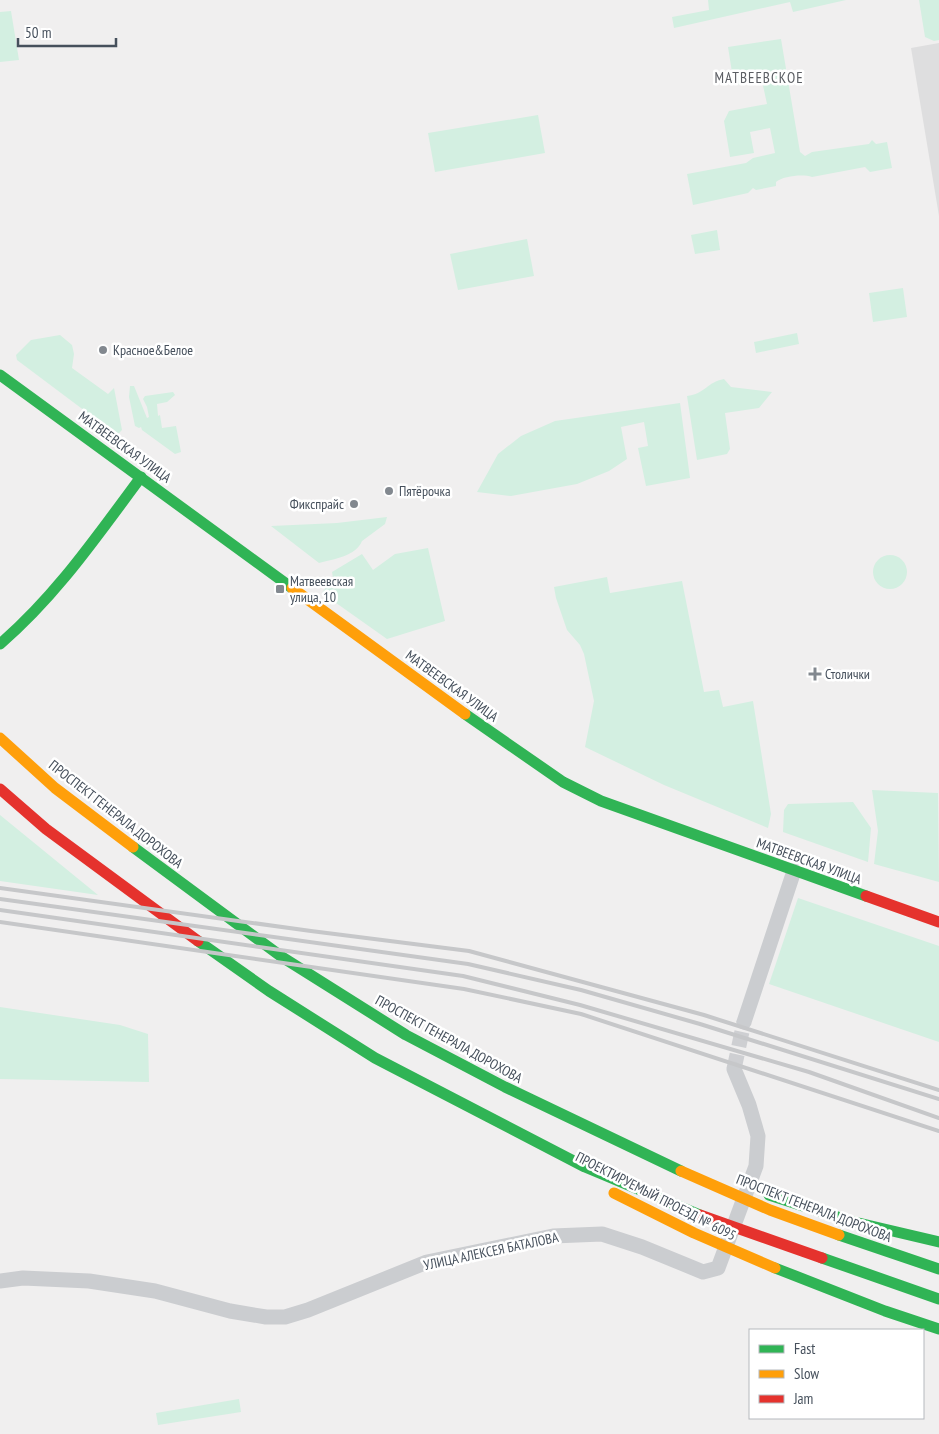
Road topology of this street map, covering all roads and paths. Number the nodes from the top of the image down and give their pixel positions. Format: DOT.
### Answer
graph roads {
  1 [pos="0,375"];
  2 [pos="140,477"];
  3 [pos="0,644"];
  4 [pos="0,738"];
  5 [pos="0,789"];
  6 [pos="794,871"];
  7 [pos="939,922"];
  8 [pos="744,1022"];
  9 [pos="374,1058"];
  10 [pos="734,1069"];
  11 [pos="671,1166"];
  12 [pos="939,1242"];
  13 [pos="935,1268"];
  14 [pos="0,1281"];
  15 [pos="939,1299"];
  16 [pos="939,1329"];
  1 -- 2 [label="main road, МАТВЕЕВСКАЯ УЛИЦА"];
  2 -- 3 [label="main road"];
  2 -- 6 [label="main road, МАТВЕЕВСКАЯ УЛИЦА"];
  4 -- 11 [label="main road, ПРОСПЕКТ ГЕНЕРАЛА ДОРОХОВА"];
  5 -- 9 [label="main road"];
  6 -- 7 [label="main road, МАТВЕЕВСКАЯ УЛИЦА"];
  6 -- 8 [label="street"];
  9 -- 15 [label="main road"];
  9 -- 16 [label="main road, ПРОЕКТИРУЕМЫЙ ПРОЕЗД № 6095"];
  10 -- 14 [label="street, УЛИЦА АЛЕКСЕЯ БАТАЛОВА"];
  11 -- 12 [label="main road"];
  11 -- 13 [label="main road, ПРОСПЕКТ ГЕНЕРАЛА ДОРОХОВА"];
}
